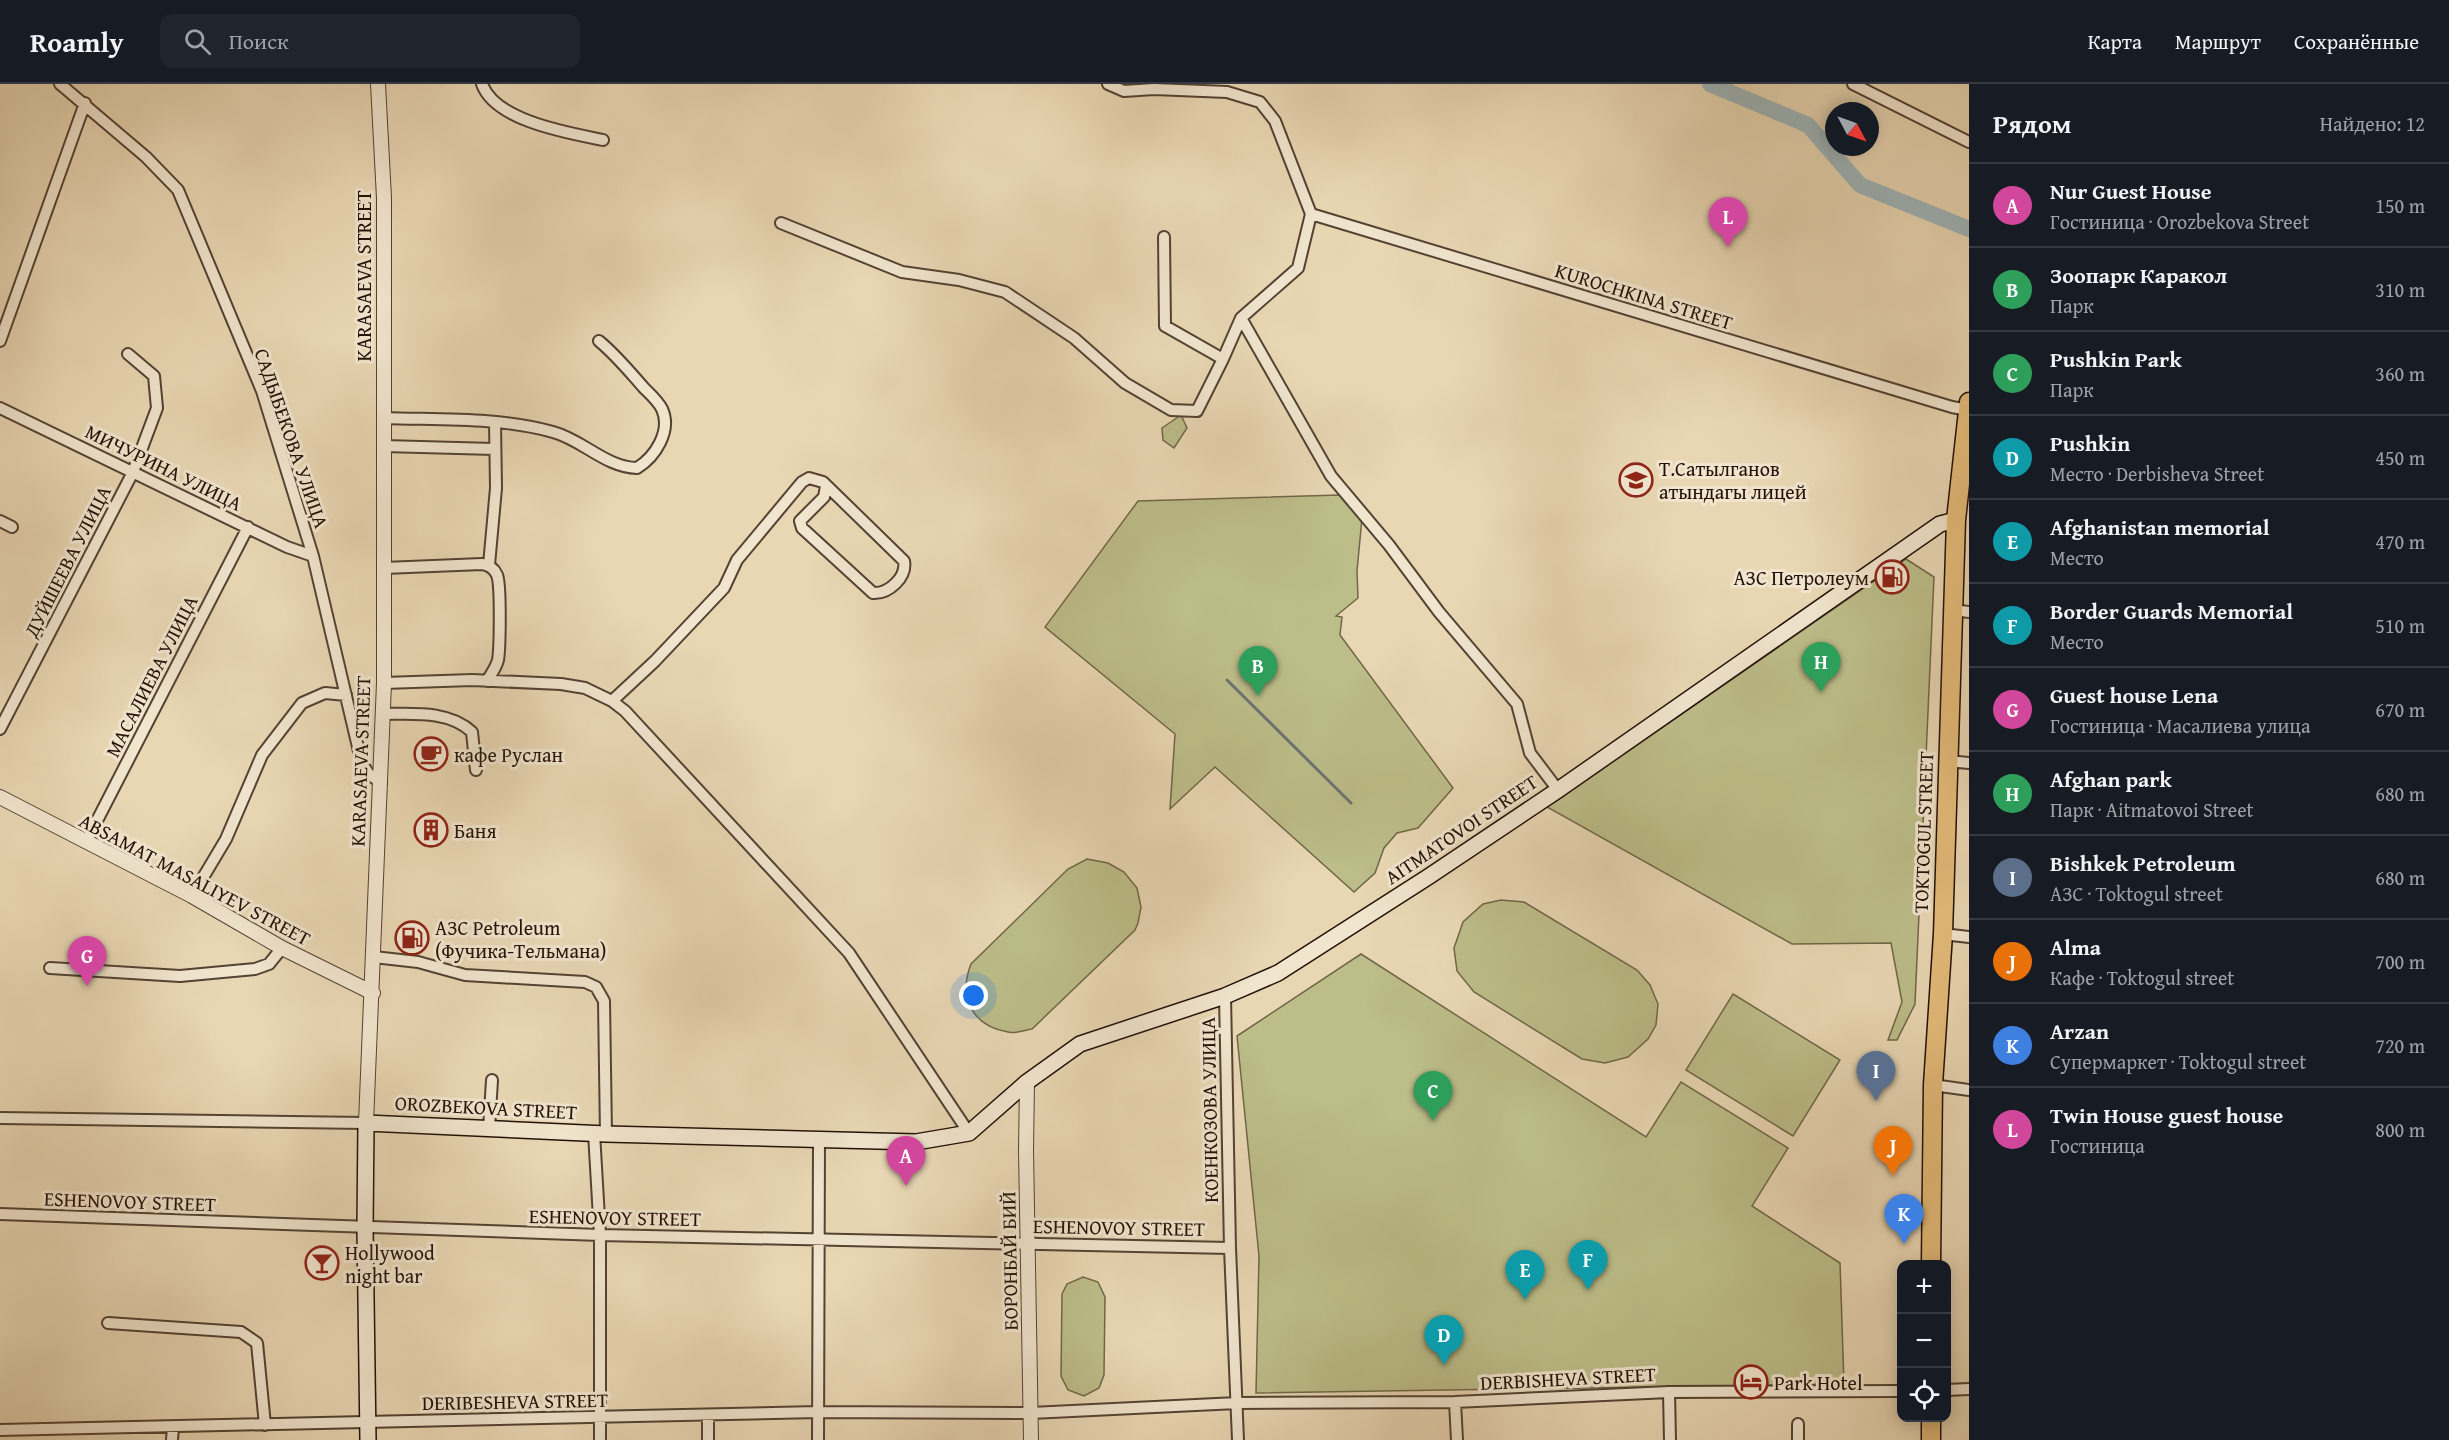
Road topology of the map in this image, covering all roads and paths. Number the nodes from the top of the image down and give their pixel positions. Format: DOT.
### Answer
graph roads {
  1 [pos="60,84"];
  2 [pos="378,84"];
  3 [pos="482,84"];
  4 [pos="1108,84"];
  5 [pos="1853,84"];
  6 [pos="85,103"];
  7 [pos="603,140"];
  8 [pos="1969,142"];
  9 [pos="1311,214"];
  10 [pos="781,223"];
  11 [pos="1164,237"];
  12 [pos="1241,318"];
  13 [pos="0,341"];
  14 [pos="599,341"];
  15 [pos="128,354"];
  16 [pos="1223,359"];
  17 [pos="1968,406"];
  18 [pos="0,408"];
  19 [pos="384,418"];
  20 [pos="495,422"];
  21 [pos="384,446"];
  22 [pos="494,449"];
  23 [pos="1965,465"];
  24 [pos="133,472"];
  25 [pos="826,486"];
  26 [pos="1956,520"];
  27 [pos="0,521"];
  28 [pos="12,527"];
  29 [pos="248,527"];
  30 [pos="313,556"];
  31 [pos="489,566"];
  32 [pos="384,568"];
  33 [pos="1961,611"];
  34 [pos="487,681"];
  35 [pos="384,683"];
  36 [pos="346,695"];
  37 [pos="612,701"];
  38 [pos="383,714"];
  39 [pos="0,729"];
  40 [pos="1948,761"];
  41 [pos="1969,764"];
  42 [pos="476,770"];
  43 [pos="381,783"];
  44 [pos="1558,790"];
  45 [pos="0,797"];
  46 [pos="86,842"];
  47 [pos="192,896"];
  48 [pos="1943,934"];
  49 [pos="1969,937"];
  50 [pos="282,948"];
  51 [pos="374,957"];
  52 [pos="50,968"];
  53 [pos="373,993"];
  54 [pos="1225,996"];
  55 [pos="492,1080"];
  56 [pos="1027,1082"];
  57 [pos="1933,1085"];
  58 [pos="1969,1089"];
  59 [pos="0,1118"];
  60 [pos="366,1123"];
  61 [pos="489,1129"];
  62 [pos="969,1133"];
  63 [pos="600,1134"];
  64 [pos="819,1138"];
  65 [pos="0,1214"];
  66 [pos="365,1228"];
  67 [pos="600,1235"];
  68 [pos="819,1239"];
  69 [pos="1029,1243"];
  70 [pos="1230,1248"];
  71 [pos="1931,1260"];
  72 [pos="108,1323"];
  73 [pos="1969,1389"];
  74 [pos="1951,1390"];
  75 [pos="1897,1391"];
  76 [pos="1669,1392"];
  77 [pos="1455,1402"];
  78 [pos="1237,1403"];
  79 [pos="818,1412"];
  80 [pos="1031,1413"];
  81 [pos="708,1415"];
  82 [pos="600,1418"];
  83 [pos="369,1422"];
  84 [pos="1931,1422"];
  85 [pos="1798,1424"];
  86 [pos="265,1425"];
  87 [pos="173,1427"];
  88 [pos="0,1430"];
  89 [pos="172,1440"];
  90 [pos="368,1440"];
  91 [pos="600,1440"];
  92 [pos="708,1440"];
  93 [pos="818,1440"];
  94 [pos="1031,1440"];
  95 [pos="1238,1440"];
  96 [pos="1457,1440"];
  97 [pos="1670,1440"];
  98 [pos="1798,1440"];
  99 [pos="1931,1440"];
  1 -- 6 [label="street, САДЫБЕКОВА УЛИЦА"];
  2 -- 19 [label="street, KARASAEVA STREET"];
  3 -- 7 [label="street"];
  4 -- 9 [label="street"];
  5 -- 8 [label="street"];
  6 -- 13 [label="street"];
  6 -- 30 [label="street, САДЫБЕКОВА УЛИЦА"];
  9 -- 12 [label="street"];
  9 -- 17 [label="street, KUROCHKINA STREET"];
  10 -- 16 [label="street"];
  11 -- 16 [label="street"];
  12 -- 16 [label="street"];
  12 -- 44 [label="street"];
  14 -- 20 [label="street"];
  15 -- 24 [label="street, ДУЙШЕЕВА УЛИЦА"];
  17 -- 23 [label="highway, TOKTOGUL STREET"];
  18 -- 24 [label="street, МИЧУРИНА УЛИЦА"];
  19 -- 20 [label="street"];
  19 -- 21 [label="street, KARASAEVA STREET"];
  20 -- 22 [label="street"];
  21 -- 22 [label="street"];
  21 -- 32 [label="street, KARASAEVA STREET"];
  22 -- 31 [label="street"];
  23 -- 26 [label="highway, TOKTOGUL STREET"];
  24 -- 29 [label="street, МИЧУРИНА УЛИЦА"];
  24 -- 39 [label="street, ДУЙШЕЕВА УЛИЦА"];
  25 -- 25 [label="street"];
  25 -- 37 [label="street"];
  26 -- 33 [label="highway, TOKTOGUL STREET"];
  26 -- 44 [label="main road, AITMATOVOI STREET"];
  27 -- 28 [label="street"];
  29 -- 30 [label="street, МИЧУРИНА УЛИЦА"];
  29 -- 46 [label="street, МАСАЛИЕВА УЛИЦА"];
  30 -- 36 [label="street, САДЫБЕКОВА УЛИЦА"];
  31 -- 32 [label="street"];
  31 -- 34 [label="street"];
  32 -- 35 [label="street, KARASAEVA STREET"];
  33 -- 40 [label="highway, TOKTOGUL STREET"];
  34 -- 35 [label="street"];
  34 -- 37 [label="street"];
  35 -- 38 [label="street, KARASAEVA STREET"];
  36 -- 43 [label="street, САДЫБЕКОВА УЛИЦА"];
  36 -- 47 [label="street"];
  37 -- 62 [label="street"];
  38 -- 42 [label="street"];
  38 -- 43 [label="street, KARASAEVA STREET"];
  40 -- 41 [label="street"];
  40 -- 48 [label="highway, TOKTOGUL STREET"];
  43 -- 51 [label="street, KARASAEVA STREET"];
  44 -- 54 [label="main road, AITMATOVOI STREET"];
  45 -- 46 [label="street, ABSAMAT MASALIYEV STREET"];
  46 -- 47 [label="street, ABSAMAT MASALIYEV STREET"];
  47 -- 50 [label="street, ABSAMAT MASALIYEV STREET"];
  48 -- 49 [label="street"];
  48 -- 57 [label="highway, TOKTOGUL STREET"];
  50 -- 52 [label="street"];
  50 -- 53 [label="street, ABSAMAT MASALIYEV STREET"];
  51 -- 53 [label="street, KARASAEVA STREET"];
  51 -- 63 [label="street"];
  53 -- 60 [label="street, KARASAEVA STREET"];
  54 -- 56 [label="main road, AITMATOVOI STREET"];
  54 -- 70 [label="street, КОЕНКОЗОВА УЛИЦА"];
  55 -- 61 [label="street"];
  56 -- 62 [label="main road, AITMATOVOI STREET"];
  56 -- 69 [label="street, БОРОНБАЙ БИЙ"];
  57 -- 58 [label="street"];
  57 -- 71 [label="highway, TOKTOGUL STREET"];
  59 -- 60 [label="street, OROZBEKOVA STREET"];
  60 -- 61 [label="main road, OROZBEKOVA STREET"];
  60 -- 66 [label="main road, KARASAEVA STREET"];
  61 -- 63 [label="main road, OROZBEKOVA STREET"];
  62 -- 64 [label="main road, OROZBEKOVA STREET"];
  63 -- 64 [label="main road, OROZBEKOVA STREET"];
  63 -- 67 [label="street"];
  64 -- 68 [label="street"];
  65 -- 66 [label="street, ESHENOVOY STREET"];
  66 -- 67 [label="street, ESHENOVOY STREET"];
  66 -- 83 [label="main road, KARASAEVA STREET"];
  67 -- 68 [label="street, ESHENOVOY STREET"];
  67 -- 82 [label="street"];
  68 -- 69 [label="street, ESHENOVOY STREET"];
  68 -- 79 [label="street"];
  69 -- 70 [label="street, ESHENOVOY STREET"];
  69 -- 80 [label="street, БОРОНБАЙ БИЙ"];
  70 -- 78 [label="street, КОЕНКОЗОВА УЛИЦА"];
  72 -- 86 [label="street"];
  73 -- 74 [label="street"];
  75 -- 76 [label="street, DERBISHEVA STREET"];
  76 -- 77 [label="street, DERBISHEVA STREET"];
  76 -- 97 [label="street"];
  77 -- 78 [label="street, DERBISHEVA STREET"];
  77 -- 96 [label="street"];
  78 -- 80 [label="street, DERBISHEVA STREET"];
  78 -- 95 [label="street, КОЕНКОЗОВА УЛИЦА"];
  79 -- 80 [label="street, DERIBESHEVA STREET"];
  79 -- 81 [label="street, DERIBESHEVA STREET"];
  79 -- 93 [label="street"];
  80 -- 94 [label="street, БОРОНБАЙ БИЙ"];
  81 -- 82 [label="street, DERIBESHEVA STREET"];
  81 -- 92 [label="street"];
  82 -- 83 [label="street, DERIBESHEVA STREET"];
  82 -- 91 [label="street"];
  83 -- 86 [label="street, DERIBESHEVA STREET"];
  83 -- 90 [label="main road, KARASAEVA STREET"];
  84 -- 99 [label="highway"];
  85 -- 98 [label="street"];
  86 -- 87 [label="street, DERIBESHEVA STREET"];
  87 -- 88 [label="street, DERIBESHEVA STREET"];
  87 -- 89 [label="street"];
}
